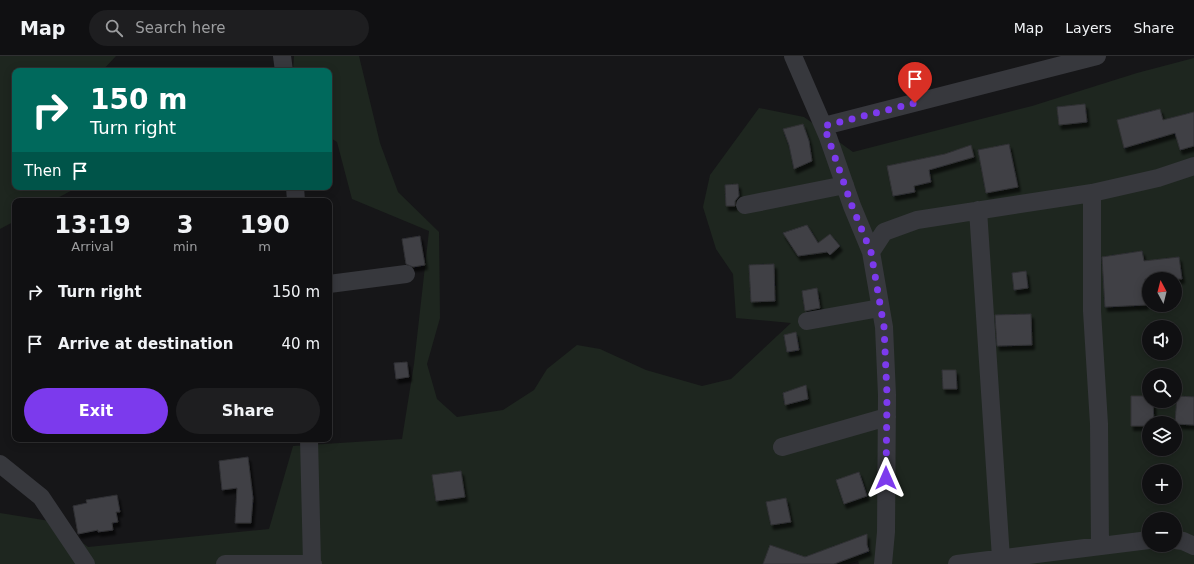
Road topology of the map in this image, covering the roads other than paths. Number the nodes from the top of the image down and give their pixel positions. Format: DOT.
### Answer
graph roads {
  1 [pos="282,56"];
  2 [pos="793,56"];
  3 [pos="1097,56"];
  4 [pos="284,68"];
  5 [pos="824,126"];
  6 [pos="1194,166"];
  7 [pos="845,185"];
  8 [pos="1092,193"];
  9 [pos="745,205"];
  10 [pos="978,210"];
  11 [pos="871,252"];
  12 [pos="406,274"];
  13 [pos="332,284"];
  14 [pos="880,308"];
  15 [pos="807,322"];
  16 [pos="887,417"];
  17 [pos="309,442"];
  18 [pos="782,447"];
  19 [pos="0,464"];
  20 [pos="1142,541"];
  21 [pos="1182,541"];
  22 [pos="1100,545"];
  23 [pos="1194,546"];
  24 [pos="991,561"];
  25 [pos="86,564"];
  26 [pos="225,564"];
  27 [pos="312,564"];
  28 [pos="883,564"];
  29 [pos="957,564"];
  1 -- 4 [label="street"];
  2 -- 5 [label="street"];
  3 -- 5 [label="street"];
  5 -- 7 [label="street"];
  6 -- 8 [label="street"];
  7 -- 9 [label="street"];
  7 -- 11 [label="street"];
  8 -- 10 [label="street"];
  8 -- 22 [label="street"];
  10 -- 11 [label="street"];
  10 -- 24 [label="street"];
  11 -- 14 [label="street"];
  12 -- 13 [label="street"];
  14 -- 15 [label="street"];
  14 -- 16 [label="street"];
  16 -- 18 [label="street"];
  16 -- 28 [label="street"];
  17 -- 27 [label="street"];
  19 -- 25 [label="street"];
  20 -- 22 [label="street"];
  21 -- 23 [label="street"];
  22 -- 24 [label="street"];
  24 -- 29 [label="street"];
  26 -- 27 [label="street"];
}
